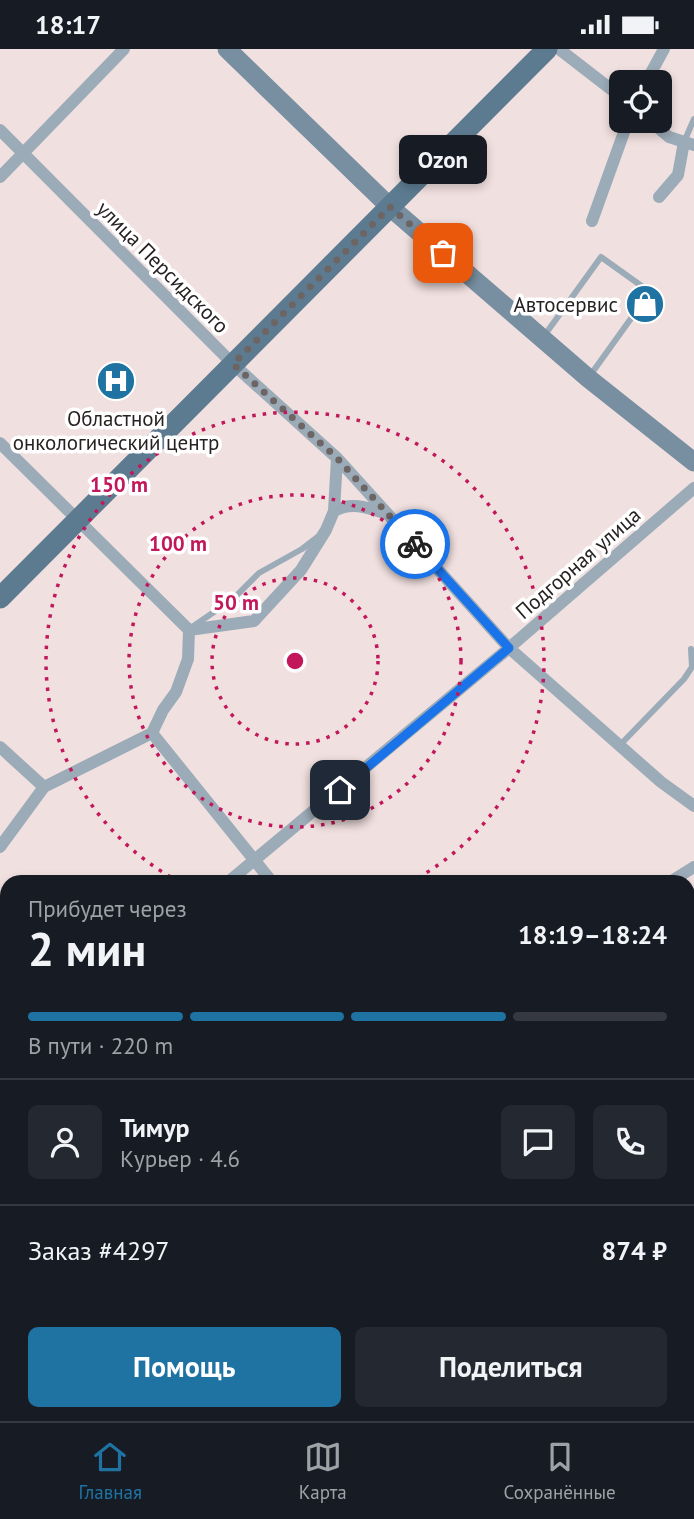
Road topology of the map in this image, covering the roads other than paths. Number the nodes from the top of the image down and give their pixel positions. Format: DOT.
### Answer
graph roads {
  1 [pos="124,49"];
  2 [pos="227,49"];
  3 [pos="664,49"];
  4 [pos="545,51"];
  5 [pos="653,70"];
  6 [pos="609,90"];
  7 [pos="694,119"];
  8 [pos="0,130"];
  9 [pos="624,133"];
  10 [pos="664,133"];
  11 [pos="689,144"];
  12 [pos="23,152"];
  13 [pos="0,177"];
  14 [pos="659,197"];
  15 [pos="390,207"];
  16 [pos="592,221"];
  17 [pos="542,339"];
  18 [pos="233,364"];
  19 [pos="588,378"];
  20 [pos="0,443"];
  21 [pos="337,458"];
  22 [pos="694,463"];
  23 [pos="694,488"];
  24 [pos="334,511"];
  25 [pos="387,514"];
  26 [pos="78,520"];
  27 [pos="326,530"];
  28 [pos="0,598"];
  29 [pos="189,630"];
  30 [pos="509,648"];
  31 [pos="691,649"];
  32 [pos="152,733"];
  33 [pos="620,745"];
  34 [pos="0,747"];
  35 [pos="44,787"];
  36 [pos="694,806"];
  37 [pos="0,847"];
  38 [pos="256,861"];
  39 [pos="237,875"];
  40 [pos="267,875"];
  1 -- 12 [label="street"];
  2 -- 15 [label="main road"];
  3 -- 5 [label="street"];
  4 -- 6 [label="street"];
  4 -- 15 [label="main road"];
  7 -- 11 [label="lane"];
  8 -- 12 [label="street, улица Персидского"];
  9 -- 16 [label="street"];
  10 -- 11 [label="street"];
  11 -- 14 [label="street"];
  12 -- 13 [label="street"];
  12 -- 18 [label="street, улица Персидского"];
  15 -- 17 [label="main road"];
  15 -- 18 [label="main road"];
  17 -- 19 [label="main road"];
  17 -- 19 [label="lane"];
  18 -- 21 [label="street, улица Персидского"];
  18 -- 26 [label="main road"];
  19 -- 22 [label="main road"];
  20 -- 26 [label="street"];
  21 -- 24 [label="street"];
  21 -- 25 [label="street, улица Персидского"];
  23 -- 30 [label="street, Подгорная улица"];
  24 -- 25 [label="street"];
  24 -- 27 [label="street"];
  25 -- 30 [label="street, улица Персидского"];
  26 -- 28 [label="main road"];
  26 -- 29 [label="street"];
  27 -- 29 [label="lane"];
  27 -- 29 [label="street"];
  29 -- 32 [label="street"];
  30 -- 33 [label="street, улица Персидского"];
  30 -- 38 [label="street, Подгорная улица"];
  31 -- 33 [label="lane"];
  32 -- 35 [label="street"];
  32 -- 38 [label="street"];
  33 -- 36 [label="street, улица Персидского"];
  34 -- 35 [label="street"];
  35 -- 37 [label="street"];
  38 -- 39 [label="street, Подгорная улица"];
  38 -- 40 [label="street"];
}
